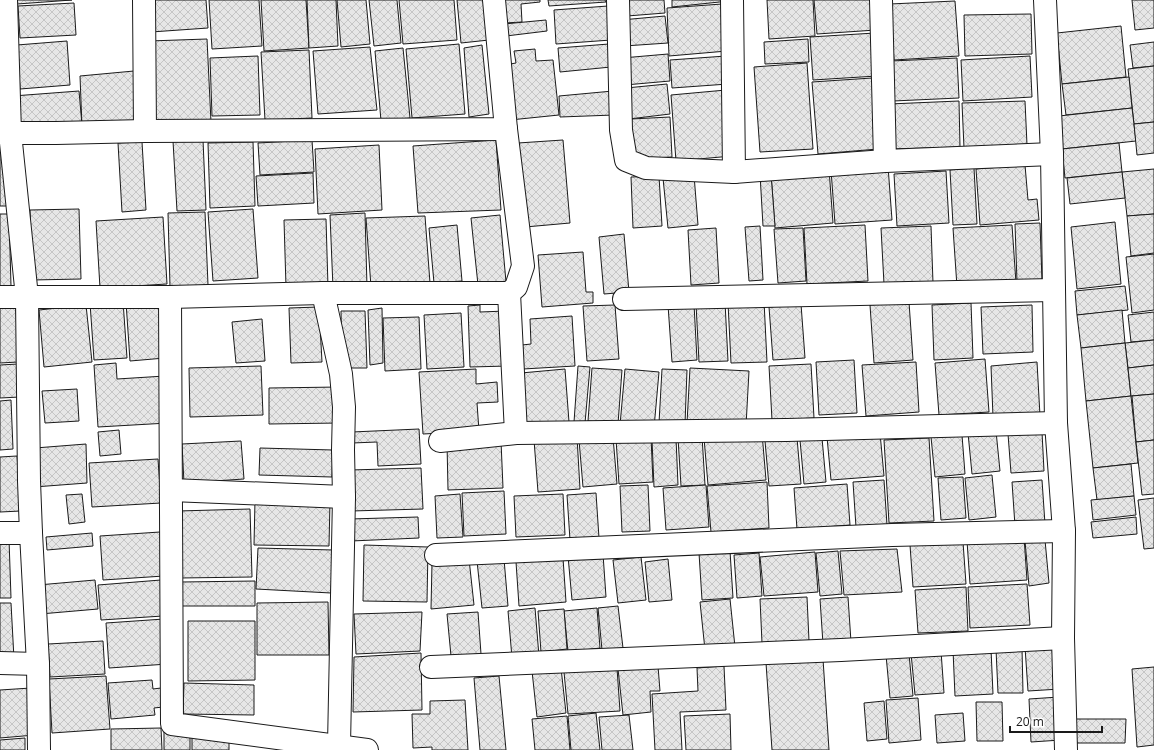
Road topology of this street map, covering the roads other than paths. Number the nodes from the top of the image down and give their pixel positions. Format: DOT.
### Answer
graph roads {
  1 [pos="6,0"];
  2 [pos="144,0"];
  3 [pos="494,0"];
  4 [pos="618,0"];
  5 [pos="732,0"];
  6 [pos="881,0"];
  7 [pos="1045,0"];
  8 [pos="506,129"];
  9 [pos="144,131"];
  10 [pos="5,133"];
  11 [pos="1052,154"];
  12 [pos="885,161"];
  13 [pos="734,172"];
  14 [pos="1054,290"];
  15 [pos="323,293"];
  16 [pos="509,293"];
  17 [pos="0,297"];
  18 [pos="27,297"];
  19 [pos="170,297"];
  20 [pos="624,299"];
  21 [pos="1056,423"];
  22 [pos="516,433"];
  23 [pos="440,441"];
  24 [pos="171,490"];
  25 [pos="344,497"];
  26 [pos="1064,531"];
  27 [pos="0,533"];
  28 [pos="31,533"];
  29 [pos="436,555"];
  30 [pos="1063,638"];
  31 [pos="0,663"];
  32 [pos="38,664"];
  33 [pos="431,667"];
  34 [pos="339,745"];
  35 [pos="38,750"];
  36 [pos="367,750"];
  37 [pos="1066,750"];
  1 -- 10 [label="street"];
  2 -- 9 [label="street"];
  3 -- 8 [label="street"];
  4 -- 13 [label="street"];
  5 -- 13 [label="street"];
  6 -- 12 [label="street"];
  7 -- 11 [label="street"];
  8 -- 9 [label="street"];
  8 -- 16 [label="street"];
  9 -- 10 [label="street"];
  10 -- 18 [label="street"];
  11 -- 12 [label="street"];
  11 -- 14 [label="street"];
  12 -- 13 [label="street"];
  14 -- 20 [label="street"];
  14 -- 21 [label="street"];
  15 -- 16 [label="street"];
  15 -- 19 [label="street"];
  15 -- 25 [label="street"];
  16 -- 22 [label="street"];
  17 -- 18 [label="street"];
  18 -- 19 [label="street"];
  18 -- 28 [label="street"];
  19 -- 24 [label="street"];
  21 -- 22 [label="street"];
  21 -- 26 [label="street"];
  22 -- 23 [label="street"];
  24 -- 25 [label="street"];
  24 -- 34 [label="street"];
  25 -- 34 [label="street"];
  26 -- 29 [label="street"];
  26 -- 30 [label="street"];
  27 -- 28 [label="street"];
  28 -- 32 [label="street"];
  30 -- 33 [label="street"];
  30 -- 37 [label="street"];
  31 -- 32 [label="street"];
  32 -- 35 [label="street"];
  34 -- 36 [label="street"];
}
